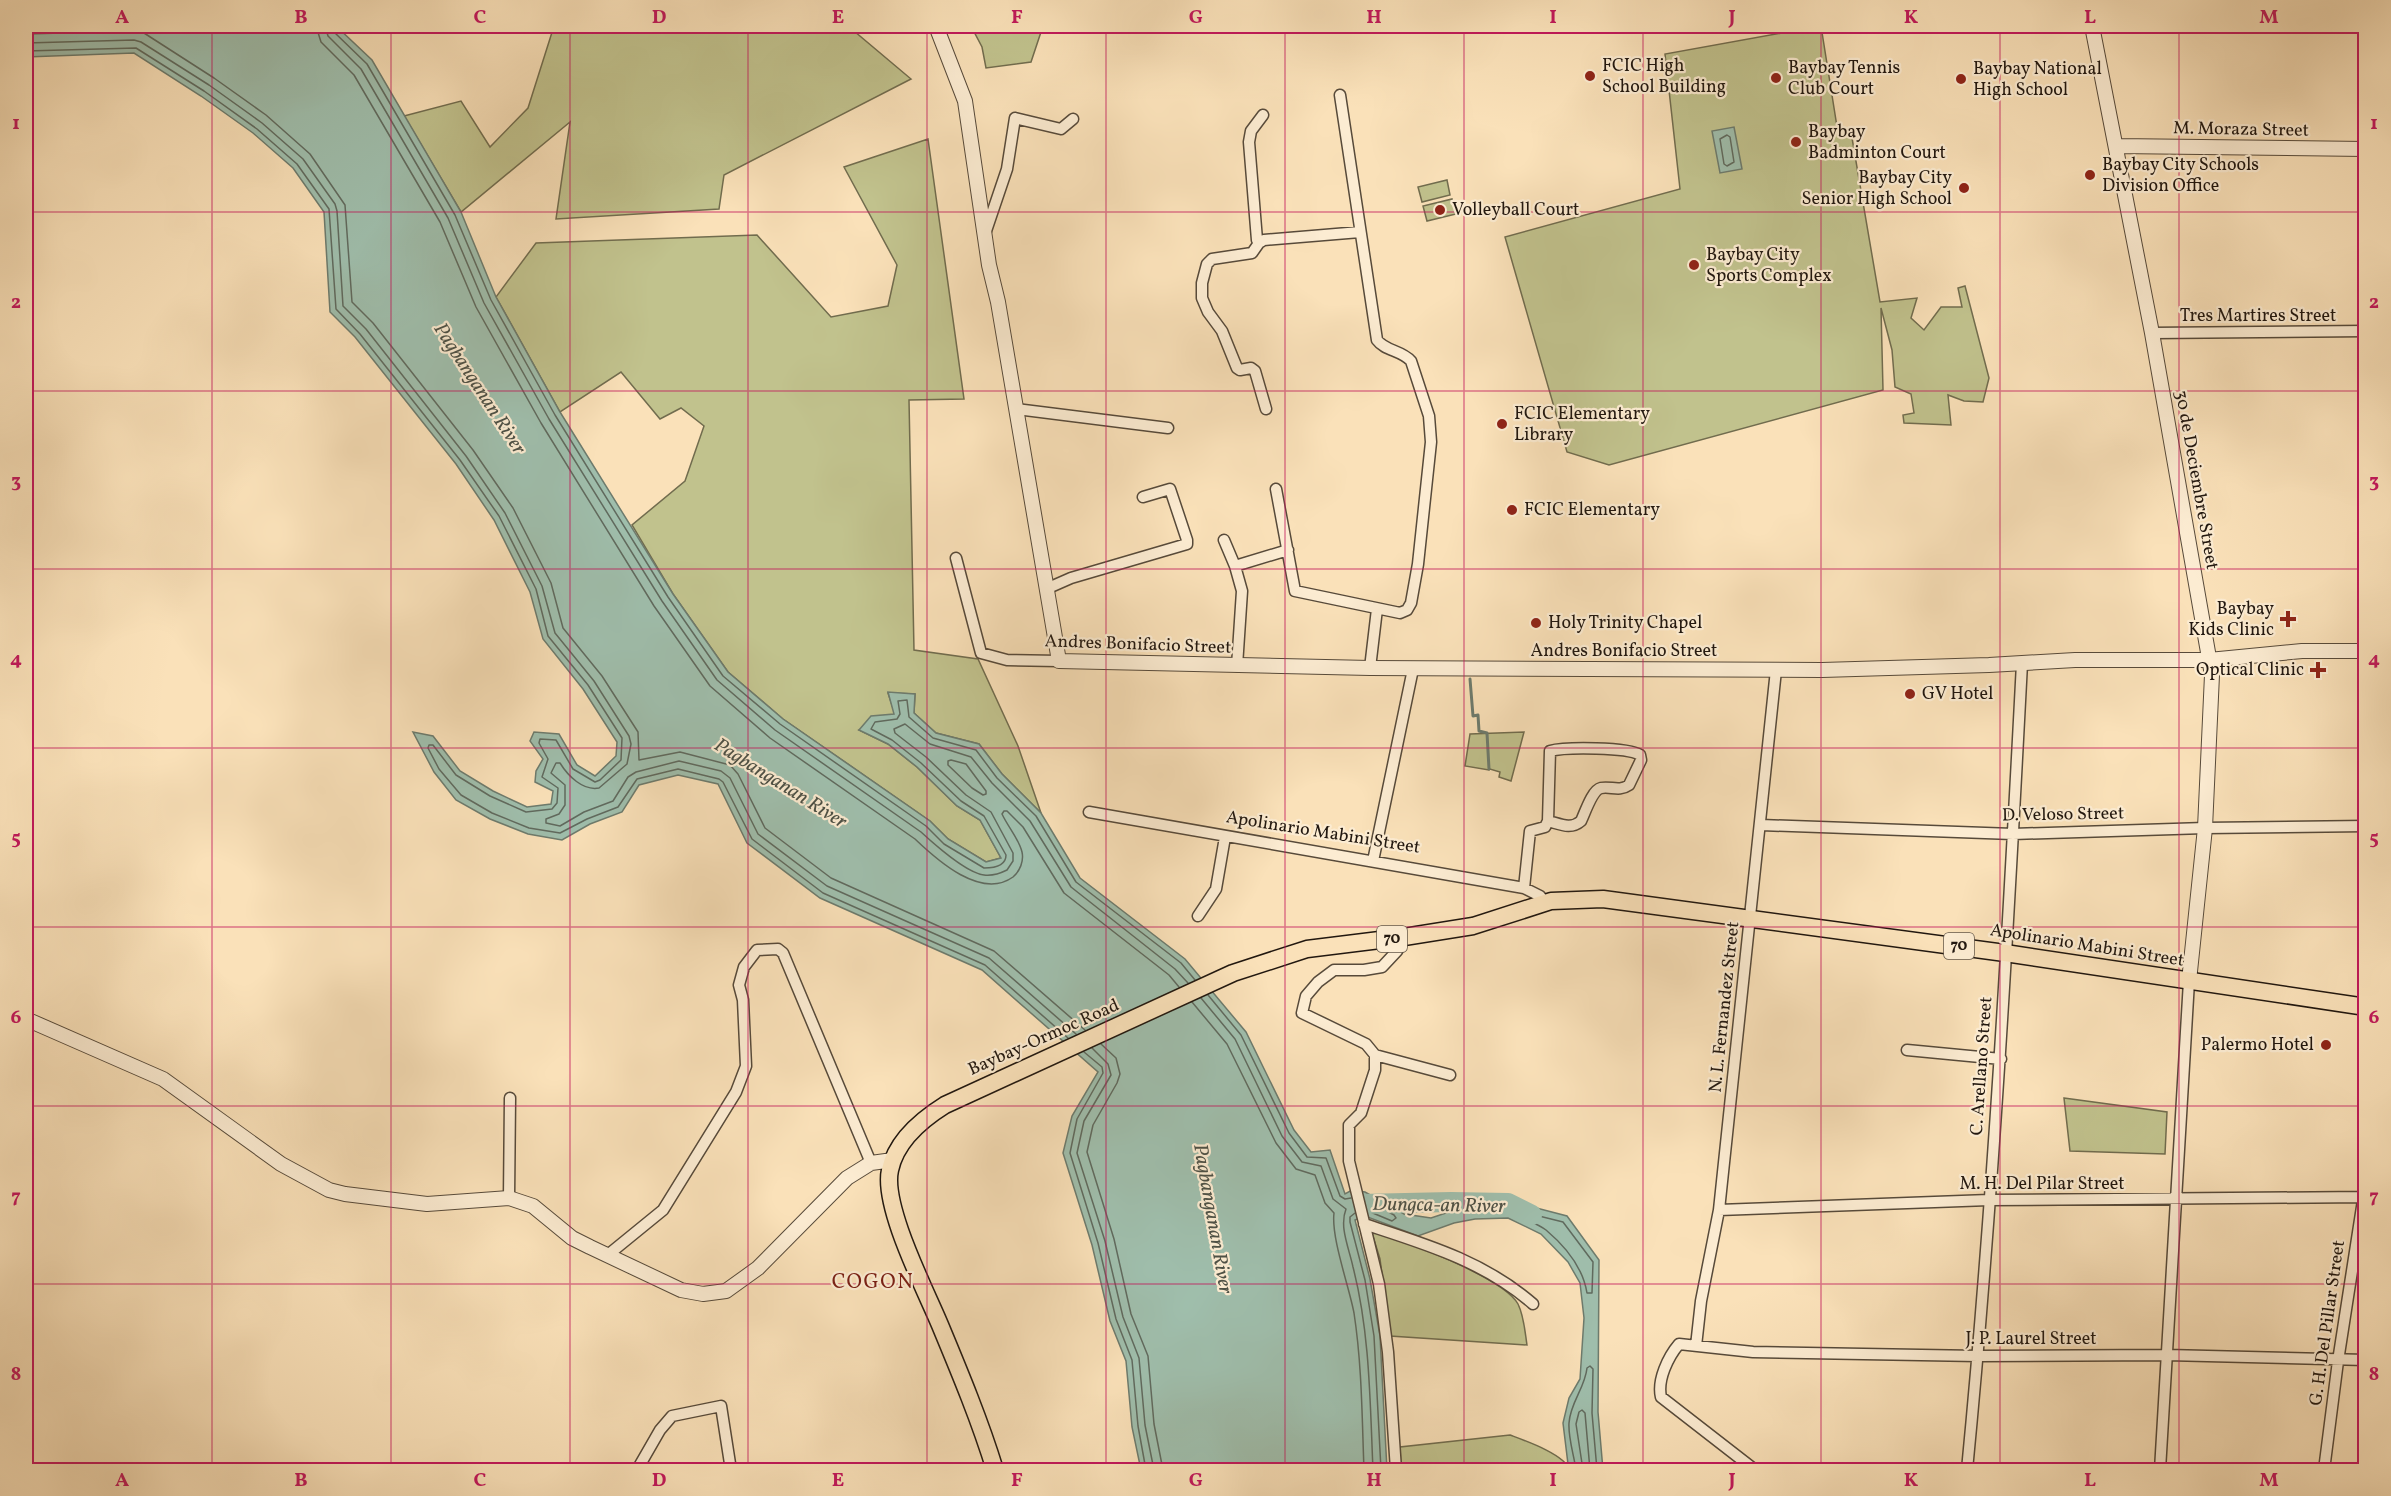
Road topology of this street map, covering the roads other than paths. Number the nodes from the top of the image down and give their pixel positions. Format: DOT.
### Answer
graph roads {
  1 [pos="936,26"];
  2 [pos="2092,26"];
  3 [pos="1340,95"];
  4 [pos="1263,115"];
  5 [pos="1073,119"];
  6 [pos="2116,146"];
  7 [pos="2366,149"];
  8 [pos="1360,232"];
  9 [pos="985,235"];
  10 [pos="1259,243"];
  11 [pos="2366,332"];
  12 [pos="2152,333"];
  13 [pos="1016,409"];
  14 [pos="1266,409"];
  15 [pos="1168,428"];
  16 [pos="1276,489"];
  17 [pos="1143,497"];
  18 [pos="1224,540"];
  19 [pos="1288,550"];
  20 [pos="956,558"];
  21 [pos="1236,566"];
  22 [pos="1046,589"];
  23 [pos="1377,609"];
  24 [pos="2366,651"];
  25 [pos="2209,660"];
  26 [pos="1059,661"];
  27 [pos="2022,663"];
  28 [pos="1237,666"];
  29 [pos="1370,668"];
  30 [pos="1413,669"];
  31 [pos="1776,670"];
  32 [pos="1089,812"];
  33 [pos="1548,820"];
  34 [pos="1761,825"];
  35 [pos="2366,826"];
  36 [pos="2205,828"];
  37 [pos="2013,834"];
  38 [pos="1225,837"];
  39 [pos="1373,861"];
  40 [pos="1524,888"];
  41 [pos="1548,902"];
  42 [pos="1198,916"];
  43 [pos="1751,919"];
  44 [pos="1404,937"];
  45 [pos="2006,952"];
  46 [pos="2189,981"];
  47 [pos="2366,1007"];
  48 [pos="26,1019"];
  49 [pos="1907,1050"];
  50 [pos="1375,1055"];
  51 [pos="2001,1059"];
  52 [pos="1450,1075"];
  53 [pos="510,1098"];
  54 [pos="893,1160"];
  55 [pos="871,1163"];
  56 [pos="2366,1181"];
  57 [pos="2364,1197"];
  58 [pos="509,1198"];
  59 [pos="1989,1200"];
  60 [pos="2177,1200"];
  61 [pos="1719,1210"];
  62 [pos="1363,1221"];
  63 [pos="609,1254"];
  64 [pos="1533,1304"];
  65 [pos="1696,1346"];
  66 [pos="2167,1355"];
  67 [pos="1978,1356"];
  68 [pos="2366,1360"];
  69 [pos="2338,1361"];
  70 [pos="637,1470"];
  71 [pos="731,1470"];
  72 [pos="995,1470"];
  73 [pos="1396,1470"];
  74 [pos="1755,1470"];
  75 [pos="1966,1470"];
  76 [pos="2160,1470"];
  77 [pos="2324,1470"];
  1 -- 9 [label="street"];
  2 -- 6 [label="street, 30 de Deciembre Street"];
  3 -- 8 [label="street"];
  4 -- 10 [label="street"];
  5 -- 9 [label="street"];
  6 -- 7 [label="street, M. Moraza Street"];
  6 -- 12 [label="street, 30 de Deciembre Street"];
  8 -- 10 [label="street"];
  8 -- 23 [label="street"];
  9 -- 13 [label="street"];
  10 -- 14 [label="street"];
  11 -- 12 [label="street, Tres Martires Street"];
  12 -- 25 [label="street, 30 de Deciembre Street"];
  13 -- 15 [label="street"];
  13 -- 22 [label="street"];
  16 -- 19 [label="street"];
  17 -- 22 [label="street"];
  18 -- 21 [label="street"];
  19 -- 21 [label="street"];
  19 -- 23 [label="street"];
  20 -- 26 [label="street, Andres Bonifacio Street"];
  21 -- 28 [label="street"];
  22 -- 26 [label="street"];
  23 -- 29 [label="street"];
  24 -- 25 [label="street, Andres Bonifacio Street"];
  25 -- 27 [label="street, Andres Bonifacio Street"];
  25 -- 36 [label="street, 30 de Deciembre Street"];
  26 -- 28 [label="street, Andres Bonifacio Street"];
  27 -- 31 [label="street, Andres Bonifacio Street"];
  27 -- 37 [label="street, C. Arellano Street"];
  28 -- 29 [label="street, Andres Bonifacio Street"];
  29 -- 30 [label="street, Andres Bonifacio Street"];
  30 -- 31 [label="street, Andres Bonifacio Street"];
  30 -- 39 [label="street"];
  31 -- 34 [label="street, N. L. Fernandez Street"];
  32 -- 38 [label="street, Apolinario Mabini Street"];
  33 -- 33 [label="street"];
  33 -- 40 [label="street"];
  34 -- 37 [label="street, D. Veloso Street"];
  34 -- 43 [label="street, N. L. Fernandez Street"];
  35 -- 36 [label="street, D. Veloso Street"];
  36 -- 37 [label="street, D. Veloso Street"];
  36 -- 46 [label="street, 30 de Deciembre Street"];
  37 -- 45 [label="street, C. Arellano Street"];
  38 -- 39 [label="street, Apolinario Mabini Street"];
  38 -- 42 [label="street"];
  39 -- 40 [label="street, Apolinario Mabini Street"];
  40 -- 41 [label="street, Apolinario Mabini Street"];
  41 -- 43 [label="main road, Apolinario Mabini Street / 70"];
  41 -- 44 [label="main road, Baybay-Ormoc Road / 70"];
  43 -- 45 [label="main road, Apolinario Mabini Street / 70"];
  43 -- 61 [label="street, N. L. Fernandez Street"];
  44 -- 50 [label="street"];
  44 -- 54 [label="main road, Baybay-Ormoc Road / 70"];
  45 -- 46 [label="main road, Apolinario Mabini Street / 70"];
  45 -- 51 [label="street, C. Arellano Street"];
  46 -- 47 [label="main road, Apolinario Mabini Street / 70"];
  46 -- 60 [label="street"];
  48 -- 58 [label="street"];
  49 -- 51 [label="street"];
  50 -- 52 [label="street"];
  50 -- 62 [label="street"];
  51 -- 59 [label="street, C. Arellano Street"];
  53 -- 58 [label="street"];
  54 -- 55 [label="street"];
  54 -- 72 [label="main road, Baybay-Ormoc Road / 70"];
  55 -- 63 [label="street"];
  55 -- 63 [label="street"];
  56 -- 57 [label="street, G. H. Del Pillar Street"];
  57 -- 60 [label="street, M. H. Del Pilar Street"];
  57 -- 69 [label="street, G. H. Del Pillar Street"];
  58 -- 63 [label="street"];
  59 -- 60 [label="street, M. H. Del Pilar Street"];
  59 -- 61 [label="street, M. H. Del Pilar Street"];
  59 -- 67 [label="street, C. Arellano Street"];
  60 -- 66 [label="street"];
  61 -- 65 [label="street, N. L. Fernandez Street"];
  62 -- 64 [label="street"];
  62 -- 73 [label="street"];
  65 -- 67 [label="street, J. P. Laurel Street"];
  65 -- 74 [label="street"];
  66 -- 67 [label="street, J. P. Laurel Street"];
  66 -- 69 [label="street, J. P. Laurel Street"];
  66 -- 76 [label="street"];
  67 -- 75 [label="street, C. Arellano Street"];
  68 -- 69 [label="street, J. P. Laurel Street"];
  69 -- 77 [label="street, G. H. Del Pillar Street"];
  70 -- 71 [label="street"];
}
